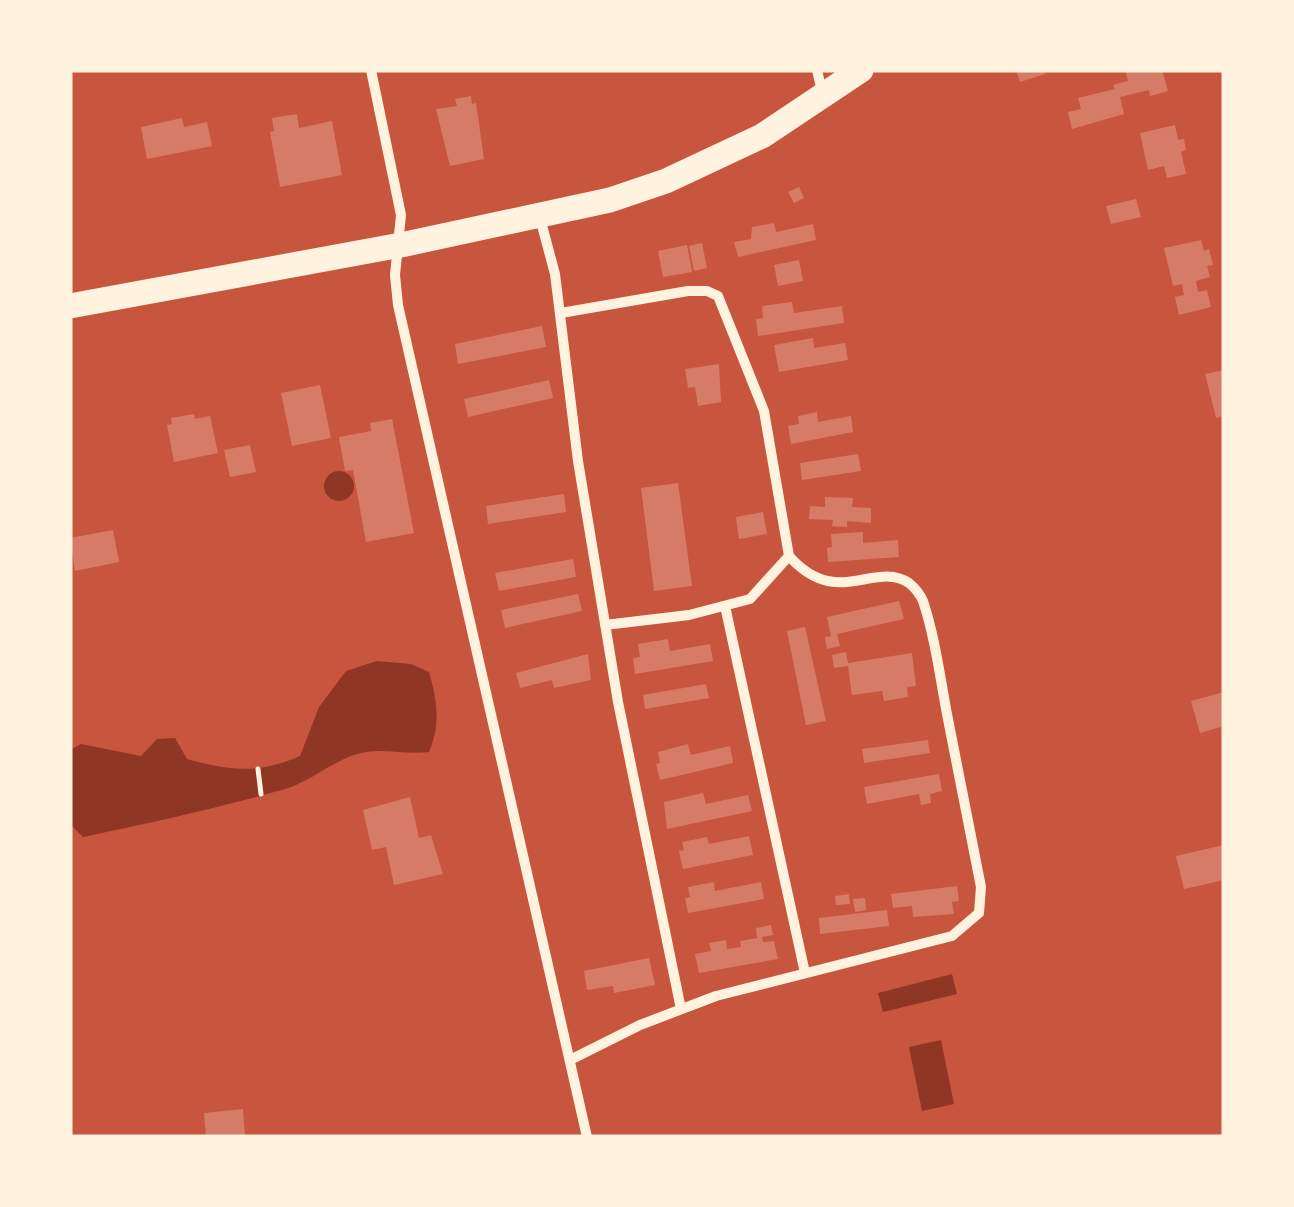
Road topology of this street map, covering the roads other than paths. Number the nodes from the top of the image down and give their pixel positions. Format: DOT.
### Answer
graph roads {
  1 [pos="370,70"];
  2 [pos="817,70"];
  3 [pos="861,70"];
  4 [pos="823,97"];
  5 [pos="540,216"];
  6 [pos="400,245"];
  7 [pos="70,306"];
  8 [pos="560,313"];
  9 [pos="789,556"];
  10 [pos="724,606"];
  11 [pos="605,626"];
  12 [pos="805,973"];
  13 [pos="680,1009"];
  14 [pos="570,1060"];
  15 [pos="587,1137"];
  1 -- 6 [label="street"];
  2 -- 4 [label="street"];
  3 -- 4 [label="main road"];
  4 -- 5 [label="main road"];
  5 -- 6 [label="main road"];
  5 -- 8 [label="street"];
  6 -- 7 [label="main road"];
  6 -- 14 [label="street"];
  8 -- 9 [label="street"];
  8 -- 11 [label="street"];
  9 -- 10 [label="street"];
  9 -- 12 [label="street"];
  10 -- 11 [label="street"];
  10 -- 12 [label="street"];
  11 -- 13 [label="street"];
  12 -- 13 [label="street"];
  13 -- 14 [label="street"];
  14 -- 15 [label="street"];
}
